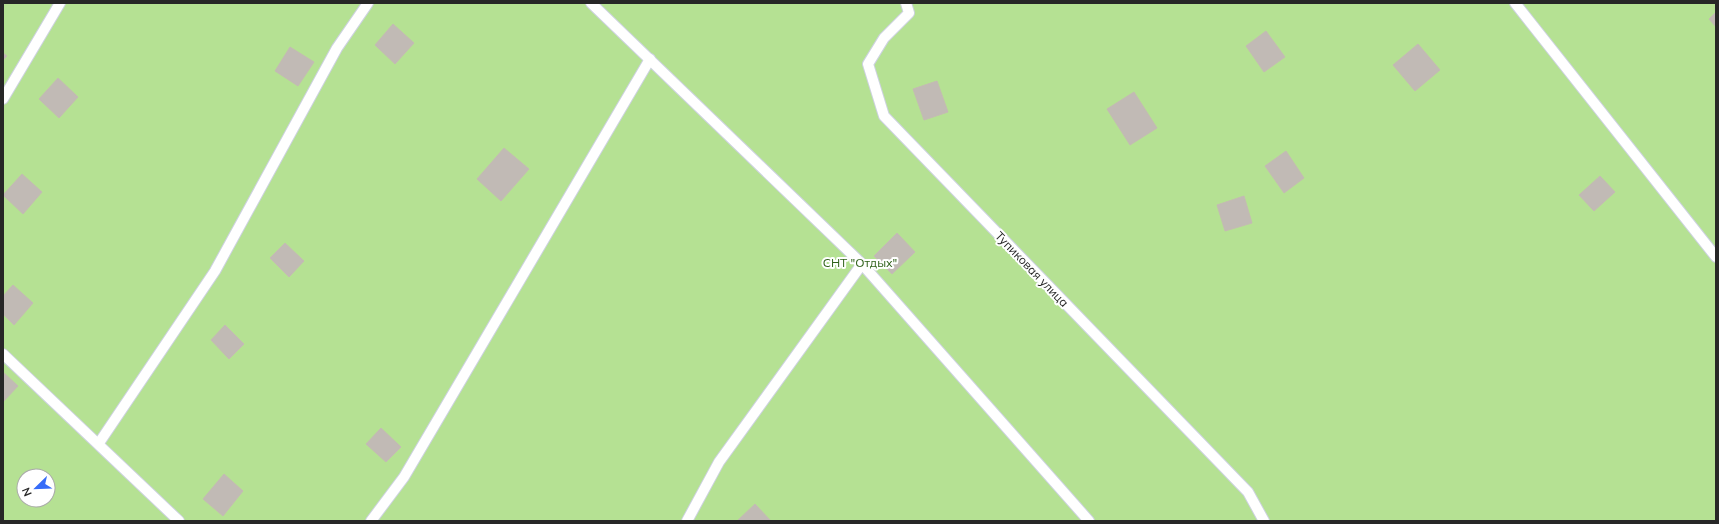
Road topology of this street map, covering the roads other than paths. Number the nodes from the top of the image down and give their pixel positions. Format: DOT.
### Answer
graph roads {
  1 [pos="60,3"];
  2 [pos="368,3"];
  3 [pos="591,3"];
  4 [pos="906,3"];
  5 [pos="1514,3"];
  6 [pos="650,59"];
  7 [pos="3,99"];
  8 [pos="1716,257"];
  9 [pos="862,264"];
  10 [pos="3,354"];
  11 [pos="99,443"];
  12 [pos="179,521"];
  13 [pos="371,521"];
  14 [pos="687,521"];
  15 [pos="1089,521"];
  16 [pos="1264,521"];
  1 -- 7 [label="lane"];
  2 -- 11 [label="lane"];
  3 -- 6 [label="lane"];
  4 -- 16 [label="lane, Тупиковая улица"];
  5 -- 8 [label="lane"];
  6 -- 9 [label="lane"];
  6 -- 13 [label="lane"];
  9 -- 14 [label="lane"];
  9 -- 15 [label="lane"];
  10 -- 11 [label="lane"];
  11 -- 12 [label="lane"];
}
